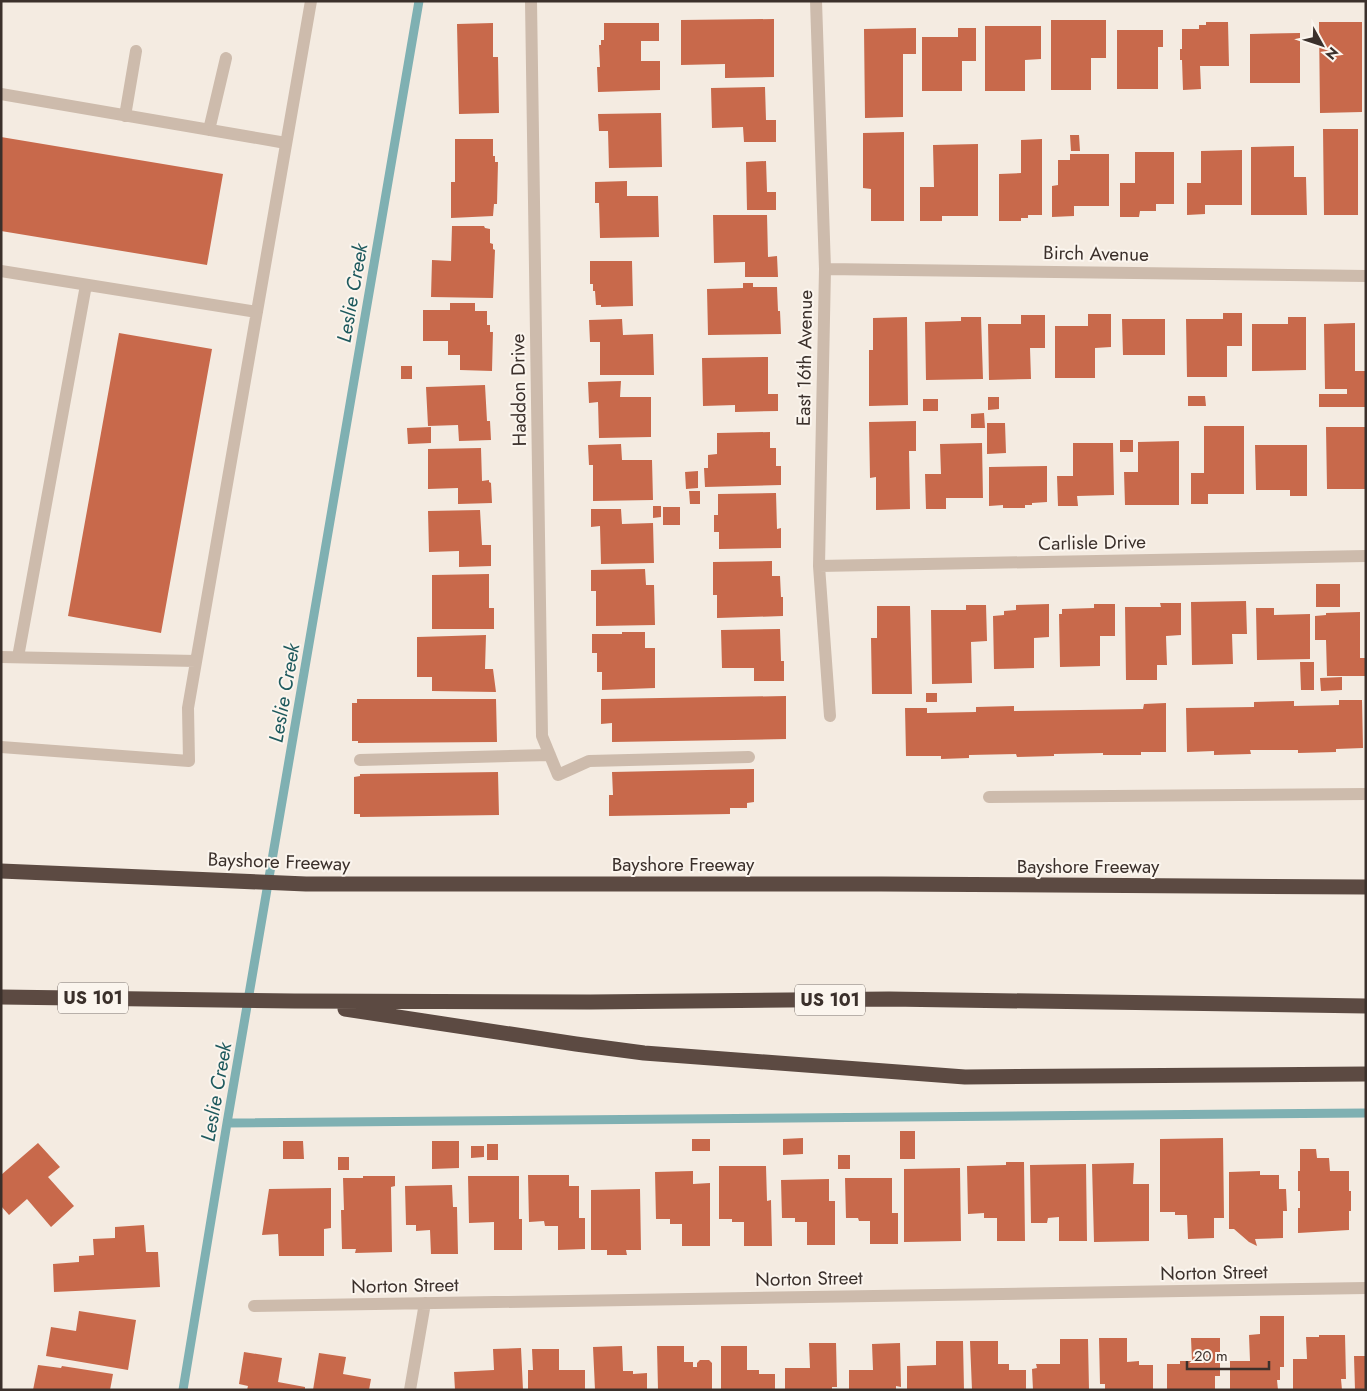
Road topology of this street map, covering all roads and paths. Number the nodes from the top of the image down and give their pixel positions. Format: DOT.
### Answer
graph roads {
  1 [pos="311,1"];
  2 [pos="531,1"];
  3 [pos="816,1"];
  4 [pos="136,51"];
  5 [pos="226,58"];
  6 [pos="1,94"];
  7 [pos="125,116"];
  8 [pos="209,130"];
  9 [pos="286,143"];
  10 [pos="825,268"];
  11 [pos="1,271"];
  12 [pos="1366,276"];
  13 [pos="86,284"];
  14 [pos="257,312"];
  15 [pos="1366,556"];
  16 [pos="819,566"];
  17 [pos="1,657"];
  18 [pos="18,657"];
  19 [pos="196,662"];
  20 [pos="830,716"];
  21 [pos="1,748"];
  22 [pos="550,754"];
  23 [pos="749,757"];
  24 [pos="360,760"];
  25 [pos="1366,794"];
  26 [pos="989,797"];
  27 [pos="1,872"];
  28 [pos="1366,887"];
  29 [pos="1,997"];
  30 [pos="294,1001"];
  31 [pos="1366,1006"];
  32 [pos="1366,1074"];
  33 [pos="1366,1288"];
  34 [pos="425,1303"];
  35 [pos="254,1306"];
  36 [pos="410,1390"];
  1 -- 9 [label="street"];
  2 -- 22 [label="street, Haddon Drive"];
  3 -- 10 [label="street, East 16th Avenue"];
  4 -- 7 [label="street"];
  5 -- 8 [label="street"];
  6 -- 7 [label="street"];
  7 -- 8 [label="street"];
  8 -- 9 [label="street"];
  9 -- 14 [label="street"];
  10 -- 12 [label="street, Birch Avenue"];
  10 -- 16 [label="street, East 16th Avenue"];
  11 -- 13 [label="street"];
  13 -- 14 [label="street"];
  13 -- 18 [label="street"];
  14 -- 19 [label="street"];
  15 -- 16 [label="street, Carlisle Drive"];
  16 -- 20 [label="street, East 16th Avenue"];
  17 -- 18 [label="street"];
  18 -- 19 [label="street"];
  19 -- 21 [label="street"];
  22 -- 23 [label="street, Haddon Drive"];
  22 -- 24 [label="street"];
  25 -- 26 [label="street"];
  27 -- 28 [label="highway, Bayshore Freeway"];
  29 -- 30 [label="highway, US 101"];
  30 -- 31 [label="highway, US 101"];
  30 -- 32 [label="highway"];
  33 -- 34 [label="street, Norton Street"];
  34 -- 35 [label="street, Norton Street"];
  34 -- 36 [label="street"];
}
